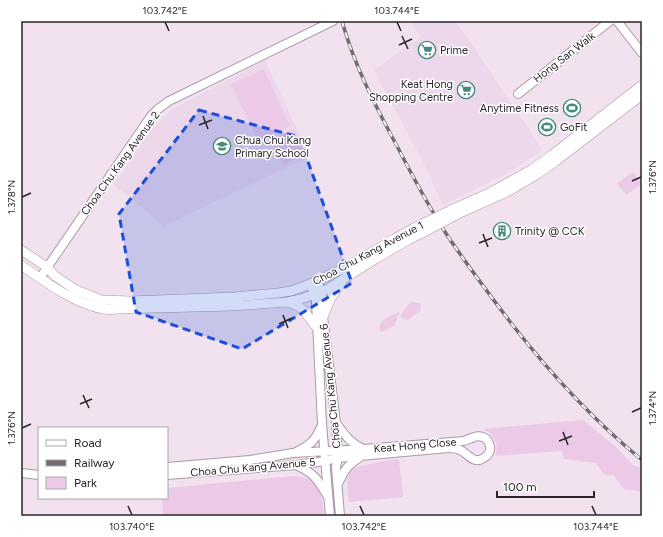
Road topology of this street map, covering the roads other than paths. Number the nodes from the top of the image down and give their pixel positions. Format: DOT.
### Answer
graph roads {
  1 [pos="333,21"];
  2 [pos="610,21"];
  3 [pos="617,21"];
  4 [pos="642,53"];
  5 [pos="642,85"];
  6 [pos="518,94"];
  7 [pos="641,96"];
  8 [pos="457,211"];
  9 [pos="420,230"];
  10 [pos="21,250"];
  11 [pos="354,263"];
  12 [pos="21,265"];
  13 [pos="364,266"];
  14 [pos="47,267"];
  15 [pos="40,278"];
  16 [pos="346,278"];
  17 [pos="314,283"];
  18 [pos="318,293"];
  19 [pos="286,302"];
  20 [pos="323,317"];
  21 [pos="317,328"];
  22 [pos="336,422"];
  23 [pos="322,424"];
  24 [pos="324,452"];
  25 [pos="363,453"];
  26 [pos="293,454"];
  27 [pos="338,454"];
  28 [pos="325,461"];
  29 [pos="296,465"];
  30 [pos="168,467"];
  31 [pos="21,469"];
  32 [pos="38,470"];
  33 [pos="21,473"];
  34 [pos="38,474"];
  35 [pos="168,474"];
  36 [pos="337,486"];
  37 [pos="328,497"];
  38 [pos="330,516"];
  39 [pos="340,516"];
  1 -- 14 [label="street, Choa Chu Kang Avenue 2"];
  2 -- 6 [label="street, Hong San Walk"];
  3 -- 4 [label="street"];
  5 -- 8 [label="street, Choa Chu Kang Avenue 1"];
  7 -- 8 [label="street, Choa Chu Kang Avenue 1"];
  8 -- 9 [label="street, Choa Chu Kang Avenue 1, bridge"];
  9 -- 11 [label="street, Choa Chu Kang Avenue 1"];
  9 -- 13 [label="street, Choa Chu Kang Avenue 1"];
  10 -- 14 [label="street, Choa Chu Kang Avenue 1"];
  11 -- 13 [label="street"];
  11 -- 17 [label="street, Choa Chu Kang Avenue 1"];
  12 -- 15 [label="street, Choa Chu Kang Avenue 1"];
  13 -- 16 [label="street, Choa Chu Kang Avenue 1"];
  14 -- 15 [label="street, Choa Chu Kang Avenue 2"];
  14 -- 17 [label="street, Choa Chu Kang Avenue 1"];
  15 -- 19 [label="street, Choa Chu Kang Avenue 1"];
  16 -- 18 [label="street, Choa Chu Kang Avenue 1"];
  16 -- 20 [label="street"];
  17 -- 18 [label="street, Choa Chu Kang Avenue 6"];
  18 -- 19 [label="street, Choa Chu Kang Avenue 1"];
  18 -- 20 [label="street, Choa Chu Kang Avenue 6"];
  18 -- 21 [label="street, Choa Chu Kang Avenue 6"];
  19 -- 21 [label="street"];
  20 -- 22 [label="street, Choa Chu Kang Avenue 6"];
  21 -- 23 [label="street, Choa Chu Kang Avenue 6"];
  22 -- 25 [label="street"];
  22 -- 27 [label="street, Choa Chu Kang Avenue 6"];
  23 -- 24 [label="street, Choa Chu Kang Avenue 6"];
  23 -- 26 [label="street"];
  24 -- 26 [label="street, Choa Chu Kang Avenue 5"];
  24 -- 27 [label="street, Choa Chu Kang Avenue 5"];
  24 -- 28 [label="street, Choa Chu Kang Avenue 6"];
  25 -- 25 [label="street, Keat Hong Close"];
  25 -- 27 [label="street, Keat Hong Close"];
  25 -- 36 [label="street"];
  26 -- 30 [label="street, Choa Chu Kang Avenue 5"];
  27 -- 28 [label="street, Choa Chu Kang Avenue 5"];
  27 -- 36 [label="street, Choa Chu Kang Avenue 6"];
  28 -- 29 [label="street, Choa Chu Kang Avenue 5"];
  28 -- 37 [label="street, Choa Chu Kang Avenue 6"];
  29 -- 35 [label="street, Choa Chu Kang Avenue 5"];
  29 -- 37 [label="street"];
  31 -- 32 [label="street"];
  33 -- 34 [label="street"];
  36 -- 39 [label="street, Choa Chu Kang Avenue 6"];
  37 -- 38 [label="street, Choa Chu Kang Avenue 6"];
}
